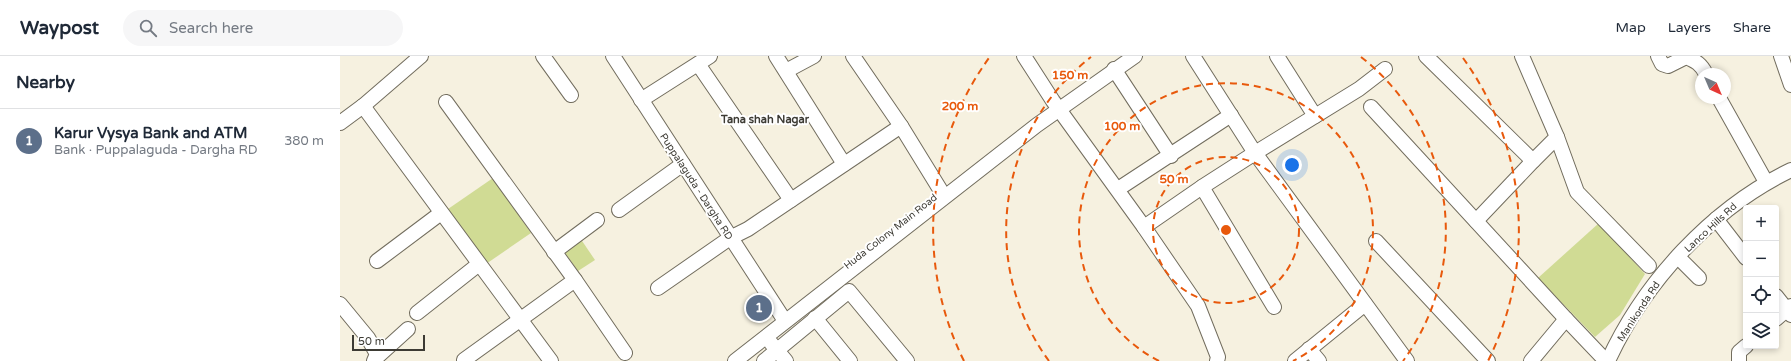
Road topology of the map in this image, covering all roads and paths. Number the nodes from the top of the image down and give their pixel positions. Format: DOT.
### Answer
graph roads {
  1 [pos="421,56"];
  2 [pos="543,56"];
  3 [pos="613,56"];
  4 [pos="710,56"];
  5 [pos="776,56"];
  6 [pos="814,56"];
  7 [pos="853,56"];
  8 [pos="1024,56"];
  9 [pos="1121,56"];
  10 [pos="1135,56"];
  11 [pos="1193,56"];
  12 [pos="1277,56"];
  13 [pos="1426,56"];
  14 [pos="1522,56"];
  15 [pos="1658,56"];
  16 [pos="1781,56"];
  17 [pos="698,64"];
  18 [pos="1701,68"];
  19 [pos="1385,69"];
  20 [pos="1114,70"];
  21 [pos="786,71"];
  22 [pos="1791,85"];
  23 [pos="571,95"];
  24 [pos="640,100"];
  25 [pos="446,102"];
  26 [pos="1722,104"];
  27 [pos="1056,105"];
  28 [pos="363,106"];
  29 [pos="1371,107"];
  30 [pos="1230,115"];
  31 [pos="1315,116"];
  32 [pos="340,123"];
  33 [pos="901,126"];
  34 [pos="1557,137"];
  35 [pos="1255,153"];
  36 [pos="1171,156"];
  37 [pos="1533,161"];
  38 [pos="683,164"];
  39 [pos="844,164"];
  40 [pos="1791,170"];
  41 [pos="1766,182"];
  42 [pos="1202,187"];
  43 [pos="1118,189"];
  44 [pos="941,191"];
  45 [pos="791,200"];
  46 [pos="619,210"];
  47 [pos="441,213"];
  48 [pos="1716,219"];
  49 [pos="597,220"];
  50 [pos="1476,221"];
  51 [pos="1144,227"];
  52 [pos="730,238"];
  53 [pos="1376,241"];
  54 [pos="554,252"];
  55 [pos="1743,254"];
  56 [pos="1675,260"];
  57 [pos="377,261"];
  58 [pos="479,264"];
  59 [pos="1649,266"];
  60 [pos="1699,278"];
  61 [pos="575,280"];
  62 [pos="658,288"];
  63 [pos="1779,299"];
  64 [pos="340,304"];
  65 [pos="1365,304"];
  66 [pos="1274,307"];
  67 [pos="1790,310"];
  68 [pos="417,313"];
  69 [pos="1779,317"];
  70 [pos="815,318"];
  71 [pos="783,319"];
  72 [pos="1566,319"];
  73 [pos="520,320"];
  74 [pos="408,329"];
  75 [pos="766,337"];
  76 [pos="1309,349"];
  77 [pos="1743,349"];
  78 [pos="625,353"];
  79 [pos="752,356"];
  80 [pos="781,356"];
  81 [pos="1609,358"];
  82 [pos="375,359"];
  83 [pos="464,360"];
  84 [pos="551,361"];
  85 [pos="726,361"];
  86 [pos="735,361"];
  87 [pos="764,361"];
  88 [pos="850,361"];
  89 [pos="907,361"];
  90 [pos="1218,361"];
  91 [pos="1295,361"];
  92 [pos="1319,361"];
  93 [pos="1407,361"];
  94 [pos="1488,361"];
  95 [pos="1531,361"];
  96 [pos="1739,361"];
  1 -- 28 [label="street"];
  2 -- 23 [label="street"];
  3 -- 24 [label="street, Puppalaguda - Dargha RD"];
  4 -- 17 [label="street"];
  5 -- 21 [label="street"];
  6 -- 21 [label="street"];
  7 -- 33 [label="street"];
  8 -- 27 [label="street"];
  9 -- 27 [label="street"];
  10 -- 20 [label="street"];
  11 -- 30 [label="street"];
  12 -- 31 [label="street"];
  13 -- 37 [label="street"];
  14 -- 34 [label="street"];
  15 -- 18 [label="street"];
  16 -- 22 [label="street"];
  17 -- 24 [label="street"];
  17 -- 45 [label="street"];
  19 -- 31 [label="street"];
  20 -- 27 [label="street"];
  20 -- 36 [label="street"];
  21 -- 39 [label="street"];
  24 -- 38 [label="street, Puppalaguda - Dargha RD"];
  25 -- 54 [label="street"];
  26 -- 41 [label="street"];
  27 -- 43 [label="street"];
  27 -- 44 [label="street, Huda Colony Main Road"];
  27 -- 71 [label="street"];
  28 -- 32 [label="street"];
  28 -- 47 [label="street"];
  29 -- 50 [label="street"];
  30 -- 35 [label="street"];
  30 -- 36 [label="street"];
  31 -- 35 [label="street"];
  33 -- 39 [label="street"];
  33 -- 44 [label="street"];
  34 -- 37 [label="street"];
  34 -- 59 [label="street"];
  35 -- 42 [label="street"];
  35 -- 65 [label="street"];
  36 -- 43 [label="street"];
  37 -- 50 [label="street"];
  38 -- 46 [label="street"];
  38 -- 52 [label="street, Puppalaguda - Dargha RD"];
  39 -- 45 [label="street"];
  40 -- 41 [label="street, Lanco Hills Rd"];
  41 -- 48 [label="street, Lanco Hills Rd"];
  42 -- 51 [label="street"];
  42 -- 66 [label="street"];
  43 -- 51 [label="street"];
  44 -- 71 [label="street, Huda Colony Main Road"];
  45 -- 52 [label="street"];
  47 -- 57 [label="street"];
  47 -- 58 [label="street"];
  48 -- 55 [label="street"];
  48 -- 56 [label="street, Lanco Hills Rd"];
  49 -- 54 [label="street"];
  50 -- 72 [label="street"];
  51 -- 90 [label="street"];
  52 -- 62 [label="street"];
  52 -- 71 [label="street, Puppalaguda - Dargha RD"];
  53 -- 94 [label="street"];
  54 -- 61 [label="street"];
  56 -- 60 [label="street"];
  56 -- 81 [label="street, Manikonda Rd"];
  58 -- 68 [label="street"];
  58 -- 73 [label="street"];
  61 -- 73 [label="street"];
  61 -- 78 [label="street"];
  63 -- 67 [label="street"];
  64 -- 82 [label="street"];
  65 -- 76 [label="street"];
  65 -- 93 [label="street"];
  67 -- 69 [label="street"];
  70 -- 80 [label="street"];
  70 -- 88 [label="street"];
  70 -- 89 [label="street"];
  71 -- 75 [label="street"];
  71 -- 85 [label="street, Huda Colony Main Road"];
  72 -- 81 [label="street"];
  72 -- 95 [label="street"];
  73 -- 83 [label="street"];
  73 -- 84 [label="street"];
  74 -- 82 [label="street"];
  75 -- 79 [label="street"];
  75 -- 80 [label="street"];
  76 -- 91 [label="street"];
  76 -- 92 [label="street"];
  77 -- 96 [label="street"];
  79 -- 86 [label="street"];
  80 -- 87 [label="street"];
}
